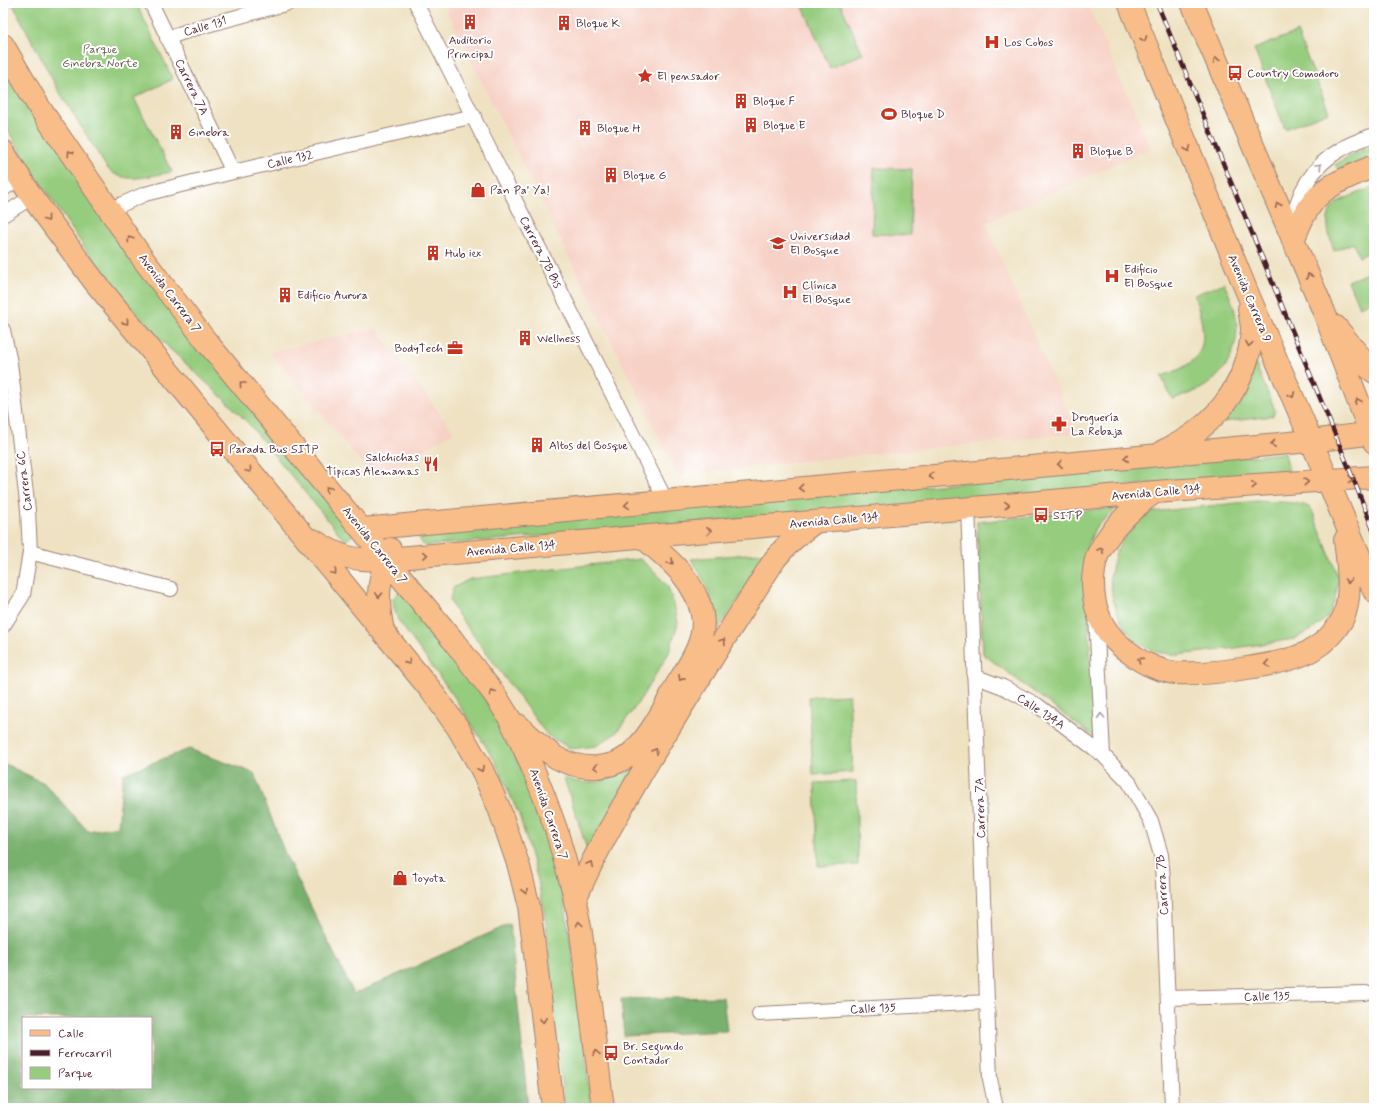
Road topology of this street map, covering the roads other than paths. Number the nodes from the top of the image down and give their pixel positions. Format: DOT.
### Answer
graph roads {
  1 [pos="151,3"];
  2 [pos="289,3"];
  3 [pos="416,3"];
  4 [pos="1129,3"];
  5 [pos="1192,3"];
  6 [pos="167,38"];
  7 [pos="3,45"];
  8 [pos="474,116"];
  9 [pos="1374,134"];
  10 [pos="3,151"];
  11 [pos="1374,166"];
  12 [pos="233,172"];
  13 [pos="11,184"];
  14 [pos="32,197"];
  15 [pos="109,210"];
  16 [pos="3,215"];
  17 [pos="1293,241"];
  18 [pos="1247,292"];
  19 [pos="1324,312"];
  20 [pos="3,330"];
  21 [pos="1374,372"];
  22 [pos="1373,436"];
  23 [pos="1312,441"];
  24 [pos="1152,455"];
  25 [pos="1374,477"];
  26 [pos="1328,480"];
  27 [pos="1155,492"];
  28 [pos="666,501"];
  29 [pos="968,508"];
  30 [pos="1342,515"];
  31 [pos="816,522"];
  32 [pos="404,526"];
  33 [pos="362,529"];
  34 [pos="300,531"];
  35 [pos="642,537"];
  36 [pos="30,552"];
  37 [pos="386,559"];
  38 [pos="172,588"];
  39 [pos="1374,591"];
  40 [pos="1095,607"];
  41 [pos="3,626"];
  42 [pos="383,632"];
  43 [pos="974,676"];
  44 [pos="510,719"];
  45 [pos="1103,755"];
  46 [pos="575,900"];
  47 [pos="1366,993"];
  48 [pos="1168,998"];
  49 [pos="987,1002"];
  50 [pos="758,1014"];
  51 [pos="553,1108"];
  52 [pos="603,1108"];
  53 [pos="996,1108"];
  54 [pos="1172,1108"];
  1 -- 6 [label="street, Carrera 7A"];
  2 -- 6 [label="street, Calle 131"];
  3 -- 8 [label="street, Carrera 7B Bis"];
  4 -- 18 [label="main road, Avenida Carrera 9, one-way"];
  17 -- 5 [label="main road, one-way"];
  6 -- 12 [label="street, Carrera 7A"];
  15 -- 7 [label="main road, Avenida Carrera 7, one-way"];
  8 -- 12 [label="street, Calle 132"];
  8 -- 28 [label="street, Carrera 7B Bis"];
  17 -- 9 [label="street, one-way"];
  10 -- 13 [label="main road"];
  11 -- 17 [label="main road"];
  12 -- 15 [label="street, Calle 132"];
  13 -- 14 [label="main road"];
  14 -- 16 [label="street"];
  14 -- 34 [label="main road, one-way"];
  33 -- 15 [label="main road, Avenida Carrera 7, one-way"];
  19 -- 17 [label="main road, one-way"];
  18 -- 23 [label="main road, Avenida Carrera 9, one-way"];
  18 -- 24 [label="main road, one-way"];
  19 -- 21 [label="main road"];
  22 -- 19 [label="main road, one-way"];
  20 -- 36 [label="street, Carrera 6C"];
  22 -- 23 [label="main road"];
  23 -- 24 [label="main road, one-way"];
  23 -- 26 [label="main road, Avenida Carrera 9"];
  24 -- 28 [label="main road, one-way"];
  26 -- 25 [label="main road, Avenida Calle 134, one-way"];
  27 -- 26 [label="main road, Avenida Calle 134, one-way"];
  26 -- 30 [label="main road, Avenida Carrera 9"];
  29 -- 27 [label="main road, Avenida Calle 134, one-way"];
  40 -- 27 [label="main road, one-way"];
  28 -- 32 [label="main road, one-way"];
  29 -- 31 [label="main road, Avenida Calle 134"];
  29 -- 43 [label="street, Carrera 7A"];
  30 -- 39 [label="main road, Avenida Carrera 9"];
  30 -- 40 [label="main road, one-way"];
  35 -- 31 [label="main road, Avenida Calle 134, one-way"];
  46 -- 31 [label="main road, one-way"];
  32 -- 33 [label="main road"];
  32 -- 37 [label="main road"];
  33 -- 37 [label="main road, Avenida Carrera 7"];
  34 -- 37 [label="main road, Avenida Calle 134"];
  34 -- 42 [label="main road, one-way"];
  37 -- 35 [label="main road, Avenida Calle 134, one-way"];
  35 -- 44 [label="main road, one-way"];
  36 -- 38 [label="street"];
  36 -- 41 [label="street, Carrera 6C"];
  37 -- 42 [label="main road, one-way"];
  44 -- 37 [label="main road, Avenida Carrera 7, one-way"];
  45 -- 40 [label="street, one-way"];
  42 -- 51 [label="main road, one-way"];
  43 -- 45 [label="street, Calle 134A"];
  43 -- 49 [label="street, Carrera 7A"];
  44 -- 46 [label="main road, Avenida Carrera 7"];
  45 -- 48 [label="street, Carrera 7B"];
  52 -- 46 [label="main road, Avenida Carrera 7, one-way"];
  47 -- 48 [label="street, Calle 135"];
  48 -- 54 [label="street, Carrera 7B"];
  49 -- 50 [label="street, Calle 135"];
  49 -- 53 [label="street, Carrera 7A"];
}
